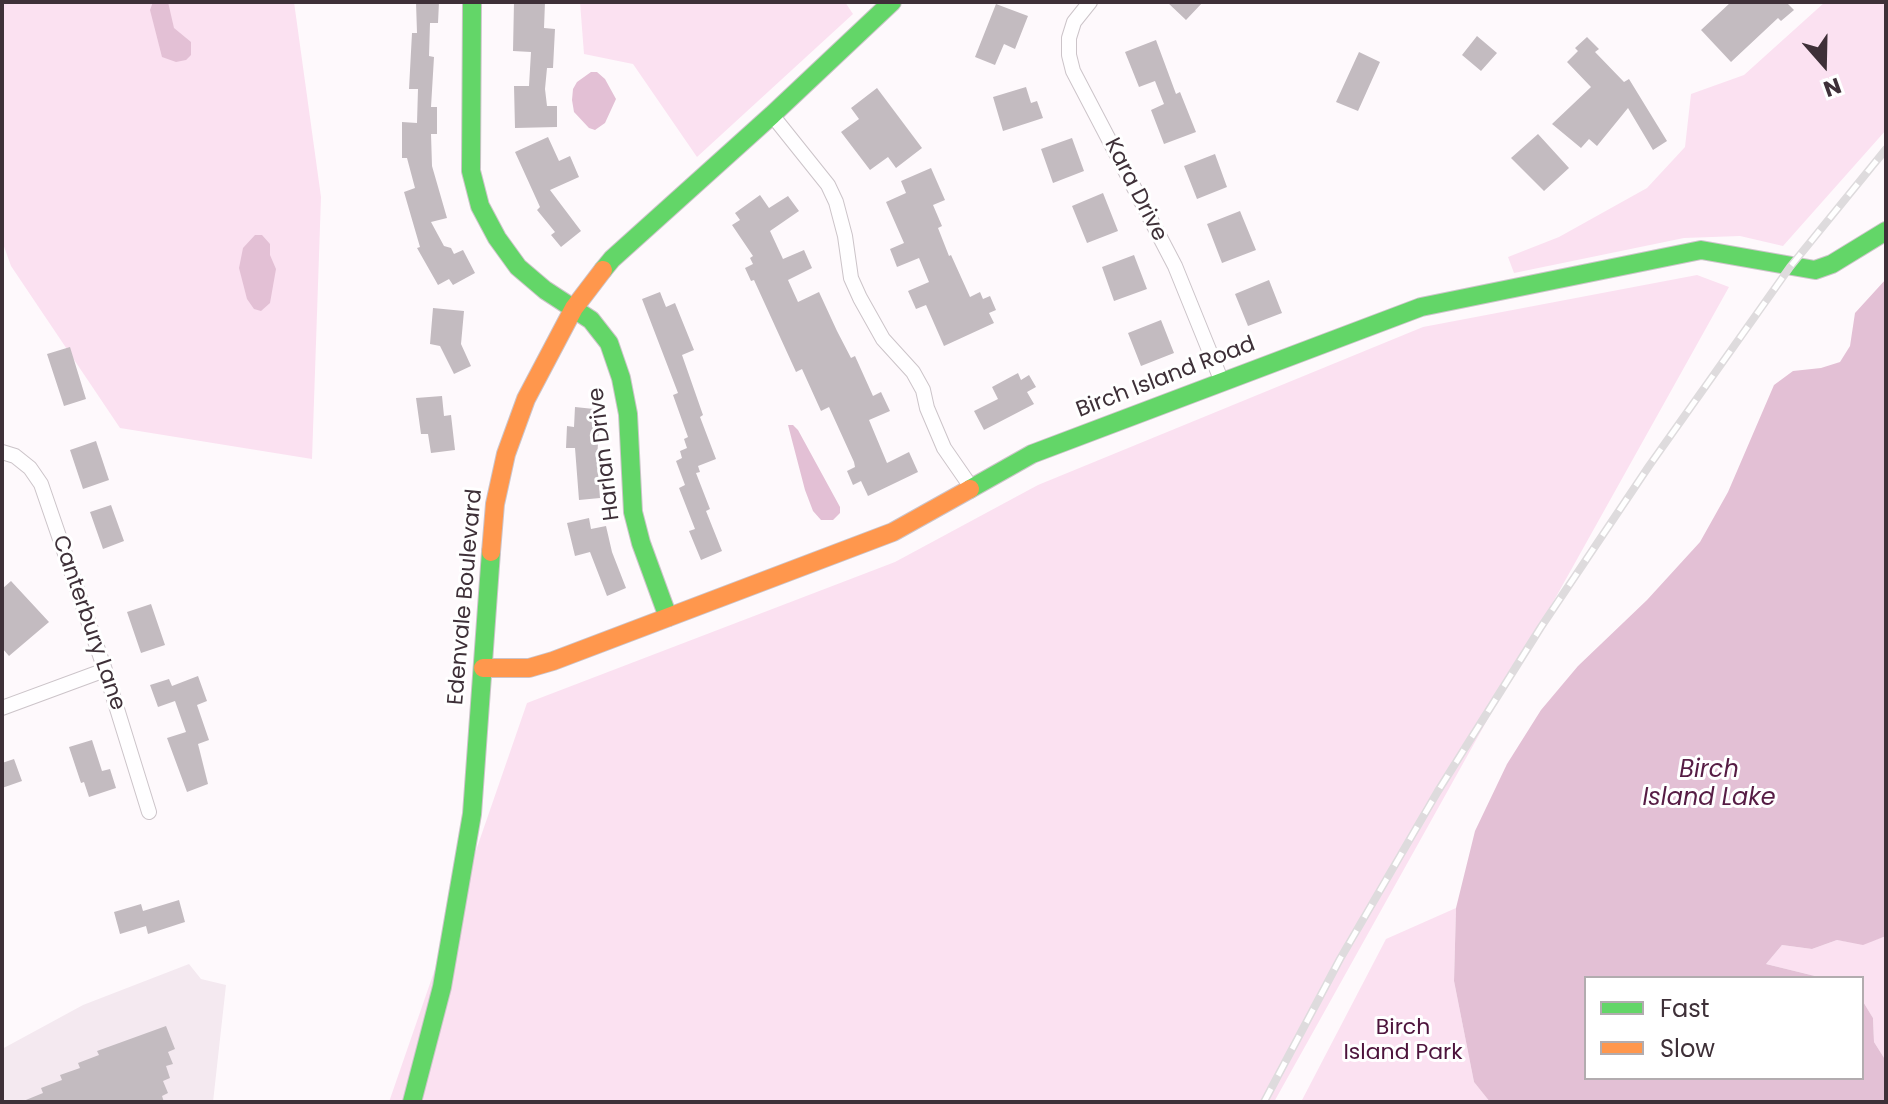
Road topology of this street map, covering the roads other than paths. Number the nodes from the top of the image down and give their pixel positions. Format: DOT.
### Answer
graph roads {
  1 [pos="472,2"];
  2 [pos="892,2"];
  3 [pos="1090,2"];
  4 [pos="772,115"];
  5 [pos="1886,231"];
  6 [pos="574,308"];
  7 [pos="1222,382"];
  8 [pos="2,452"];
  9 [pos="971,487"];
  10 [pos="668,617"];
  11 [pos="483,668"];
  12 [pos="105,670"];
  13 [pos="2,708"];
  14 [pos="149,812"];
  15 [pos="412,1102"];
  1 -- 6 [label="street, Harlan Drive"];
  2 -- 4 [label="street, Edenvale Boulevard"];
  3 -- 7 [label="street, Kara Drive"];
  4 -- 6 [label="street, Edenvale Boulevard"];
  4 -- 9 [label="street"];
  5 -- 7 [label="street, Birch Island Road"];
  6 -- 10 [label="street, Harlan Drive"];
  6 -- 11 [label="street, Edenvale Boulevard"];
  7 -- 9 [label="street, Birch Island Road"];
  8 -- 12 [label="street, Canterbury Lane"];
  9 -- 10 [label="street, Birch Island Road"];
  10 -- 11 [label="street, Birch Island Road"];
  11 -- 15 [label="street, Edenvale Boulevard"];
  12 -- 13 [label="street"];
  12 -- 14 [label="street, Canterbury Lane"];
}
